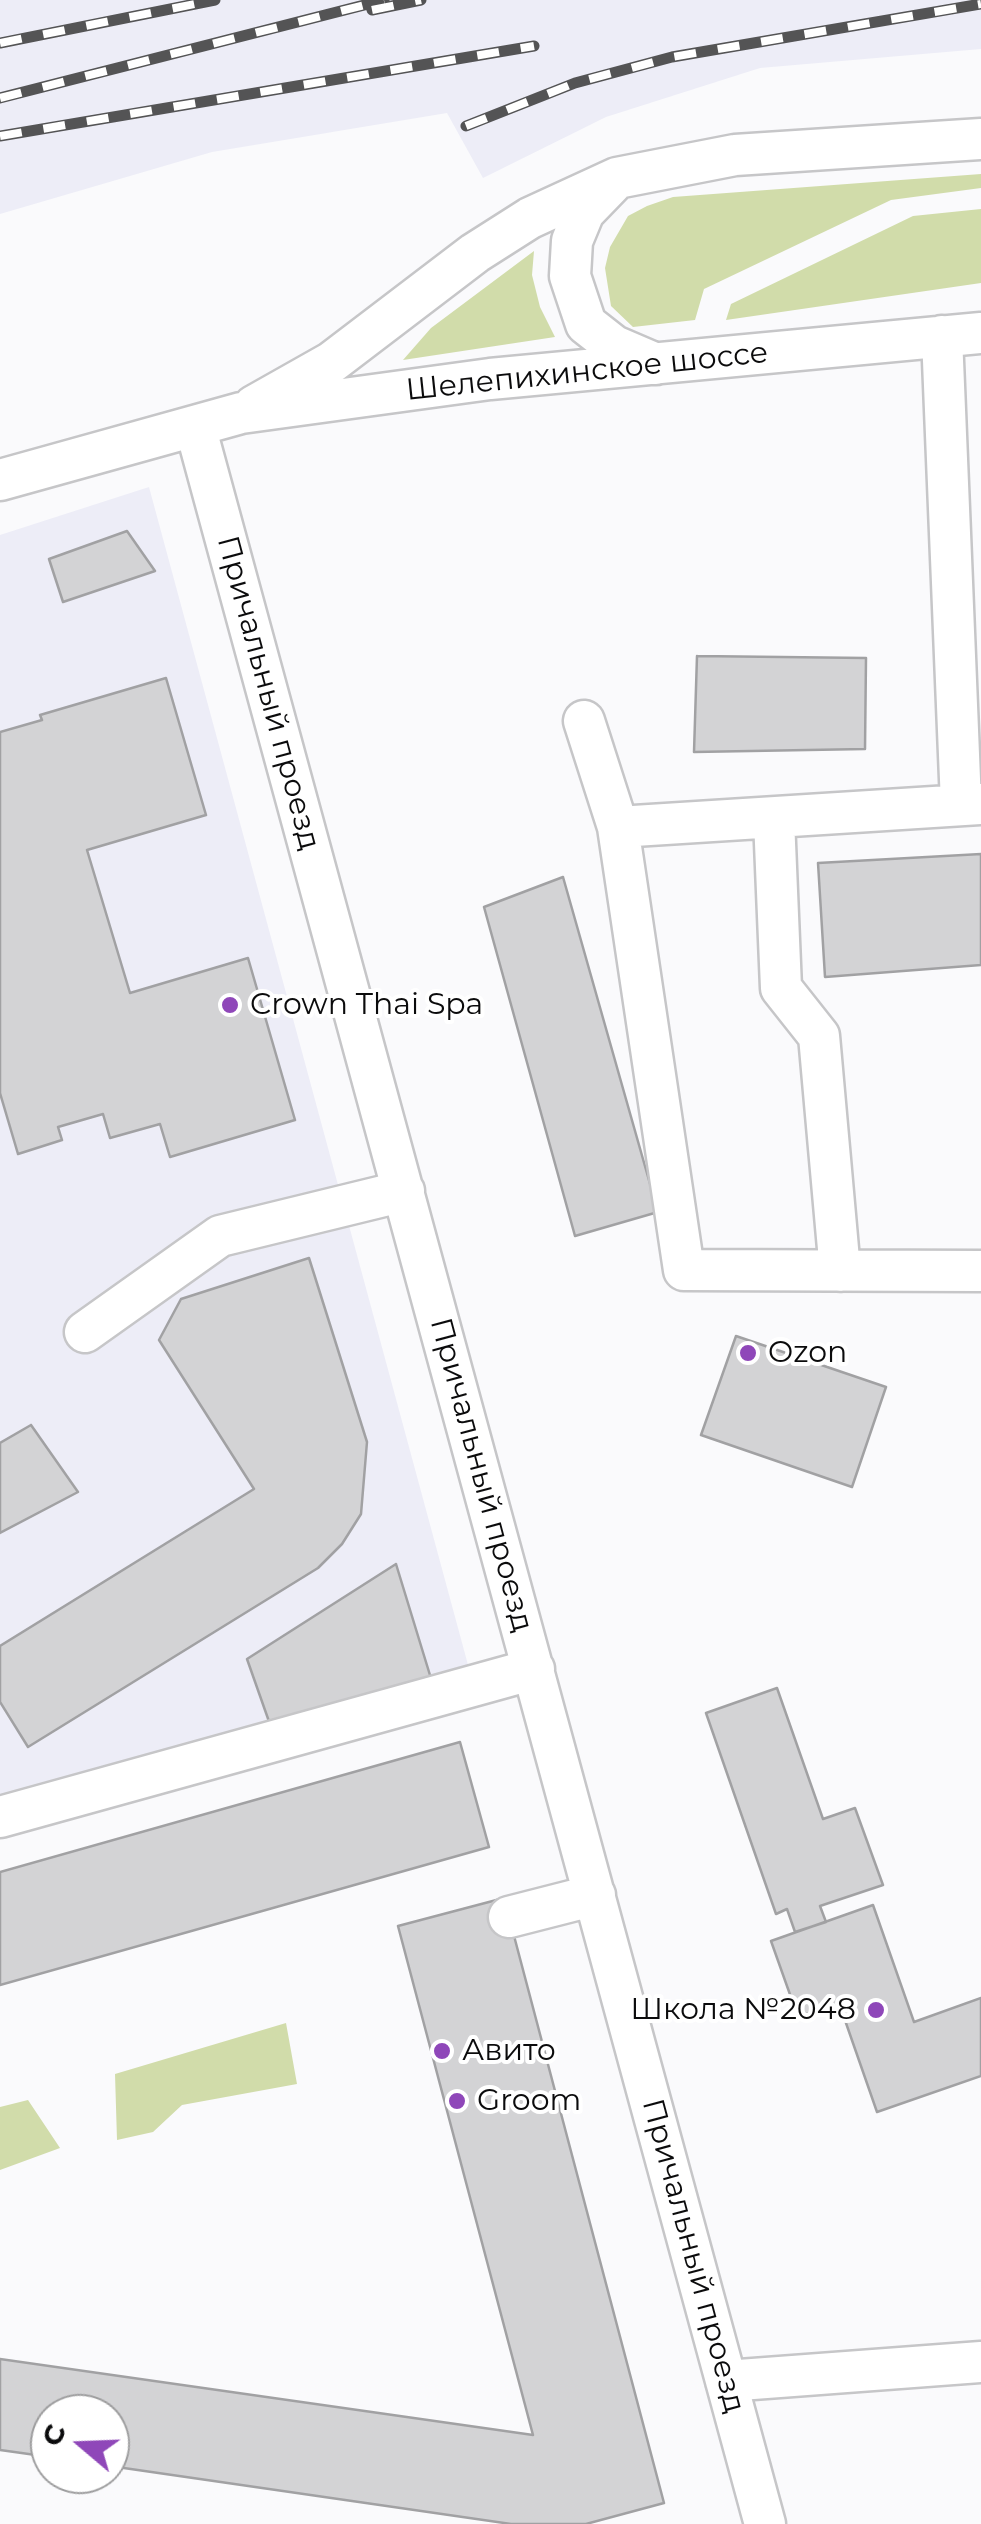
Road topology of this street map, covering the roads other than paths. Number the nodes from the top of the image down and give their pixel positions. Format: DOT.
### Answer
graph roads {
  1 [pos="981,138"];
  2 [pos="616,178"];
  3 [pos="961,335"];
  4 [pos="658,365"];
  5 [pos="242,413"];
  6 [pos="195,426"];
  7 [pos="0,480"];
  8 [pos="584,722"];
  9 [pos="971,804"];
  10 [pos="774,819"];
  11 [pos="618,827"];
  12 [pos="404,1191"];
  13 [pos="840,1270"];
  14 [pos="981,1271"];
  15 [pos="84,1332"];
  16 [pos="534,1670"];
  17 [pos="0,1817"];
  18 [pos="594,1894"];
  19 [pos="510,1917"];
  20 [pos="981,2362"];
  21 [pos="726,2381"];
  22 [pos="765,2524"];
  1 -- 2 [label="street"];
  2 -- 4 [label="street"];
  2 -- 5 [label="street"];
  3 -- 4 [label="street, Шелепихинское шоссе"];
  3 -- 9 [label="street"];
  4 -- 5 [label="street, Шелепихинское шоссе"];
  5 -- 6 [label="street, Шелепихинское шоссе"];
  6 -- 7 [label="street, Шелепихинское шоссе"];
  6 -- 12 [label="street, Причальный проезд"];
  8 -- 11 [label="street"];
  9 -- 10 [label="street"];
  10 -- 11 [label="street"];
  10 -- 13 [label="street"];
  11 -- 13 [label="street"];
  12 -- 15 [label="street"];
  12 -- 16 [label="street, Причальный проезд"];
  13 -- 14 [label="street"];
  16 -- 17 [label="street"];
  16 -- 18 [label="street, Причальный проезд"];
  18 -- 19 [label="street"];
  18 -- 21 [label="street, Причальный проезд"];
  20 -- 21 [label="street"];
  21 -- 22 [label="street, Причальный проезд"];
}
